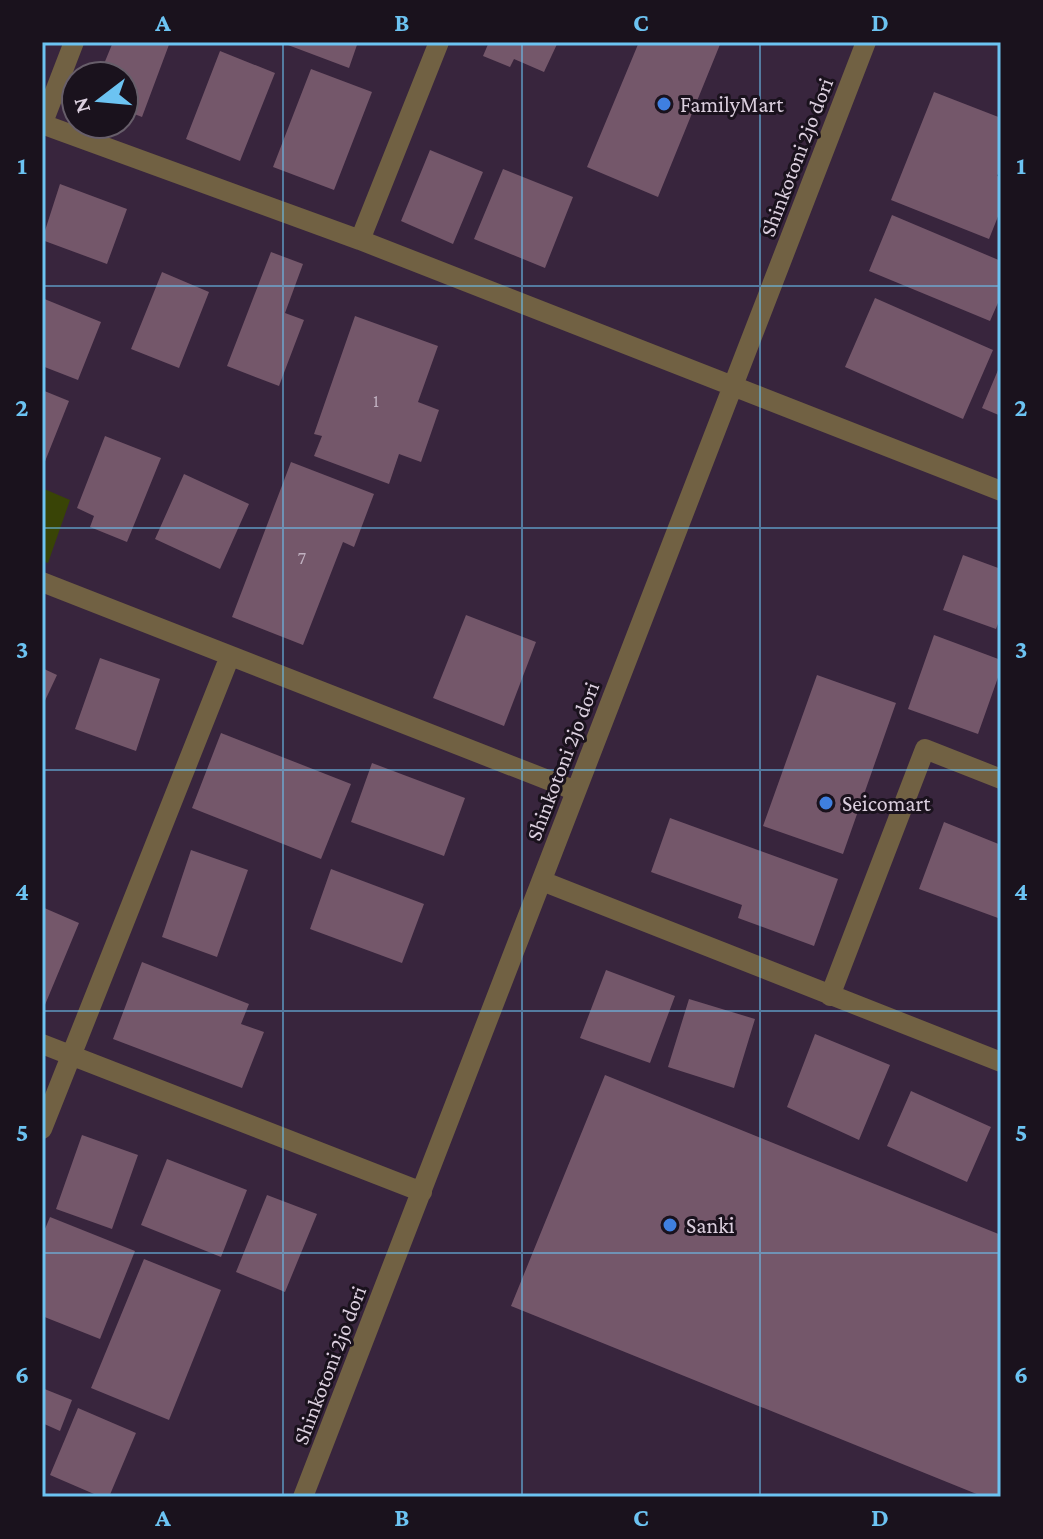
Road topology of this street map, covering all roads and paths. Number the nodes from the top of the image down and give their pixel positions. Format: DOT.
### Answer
graph roads {
  1 [pos="74,42"];
  2 [pos="439,42"];
  3 [pos="866,42"];
  4 [pos="42,125"];
  5 [pos="360,240"];
  6 [pos="733,385"];
  7 [pos="1001,491"];
  8 [pos="42,582"];
  9 [pos="230,656"];
  10 [pos="1001,779"];
  11 [pos="576,791"];
  12 [pos="542,881"];
  13 [pos="830,996"];
  14 [pos="42,1044"];
  15 [pos="71,1055"];
  16 [pos="1001,1062"];
  17 [pos="42,1129"];
  18 [pos="422,1192"];
  19 [pos="303,1497"];
  1 -- 4 [label="street"];
  2 -- 5 [label="street"];
  3 -- 6 [label="street, Shinkotoni 2jo dori"];
  4 -- 5 [label="street"];
  5 -- 6 [label="street"];
  6 -- 7 [label="street"];
  6 -- 11 [label="street, Shinkotoni 2jo dori"];
  8 -- 9 [label="street"];
  9 -- 11 [label="street"];
  9 -- 15 [label="street"];
  10 -- 13 [label="street"];
  11 -- 12 [label="street, Shinkotoni 2jo dori"];
  12 -- 13 [label="street"];
  12 -- 18 [label="street, Shinkotoni 2jo dori"];
  13 -- 16 [label="street"];
  14 -- 15 [label="street"];
  15 -- 17 [label="street"];
  15 -- 18 [label="street"];
  18 -- 19 [label="street, Shinkotoni 2jo dori"];
}
